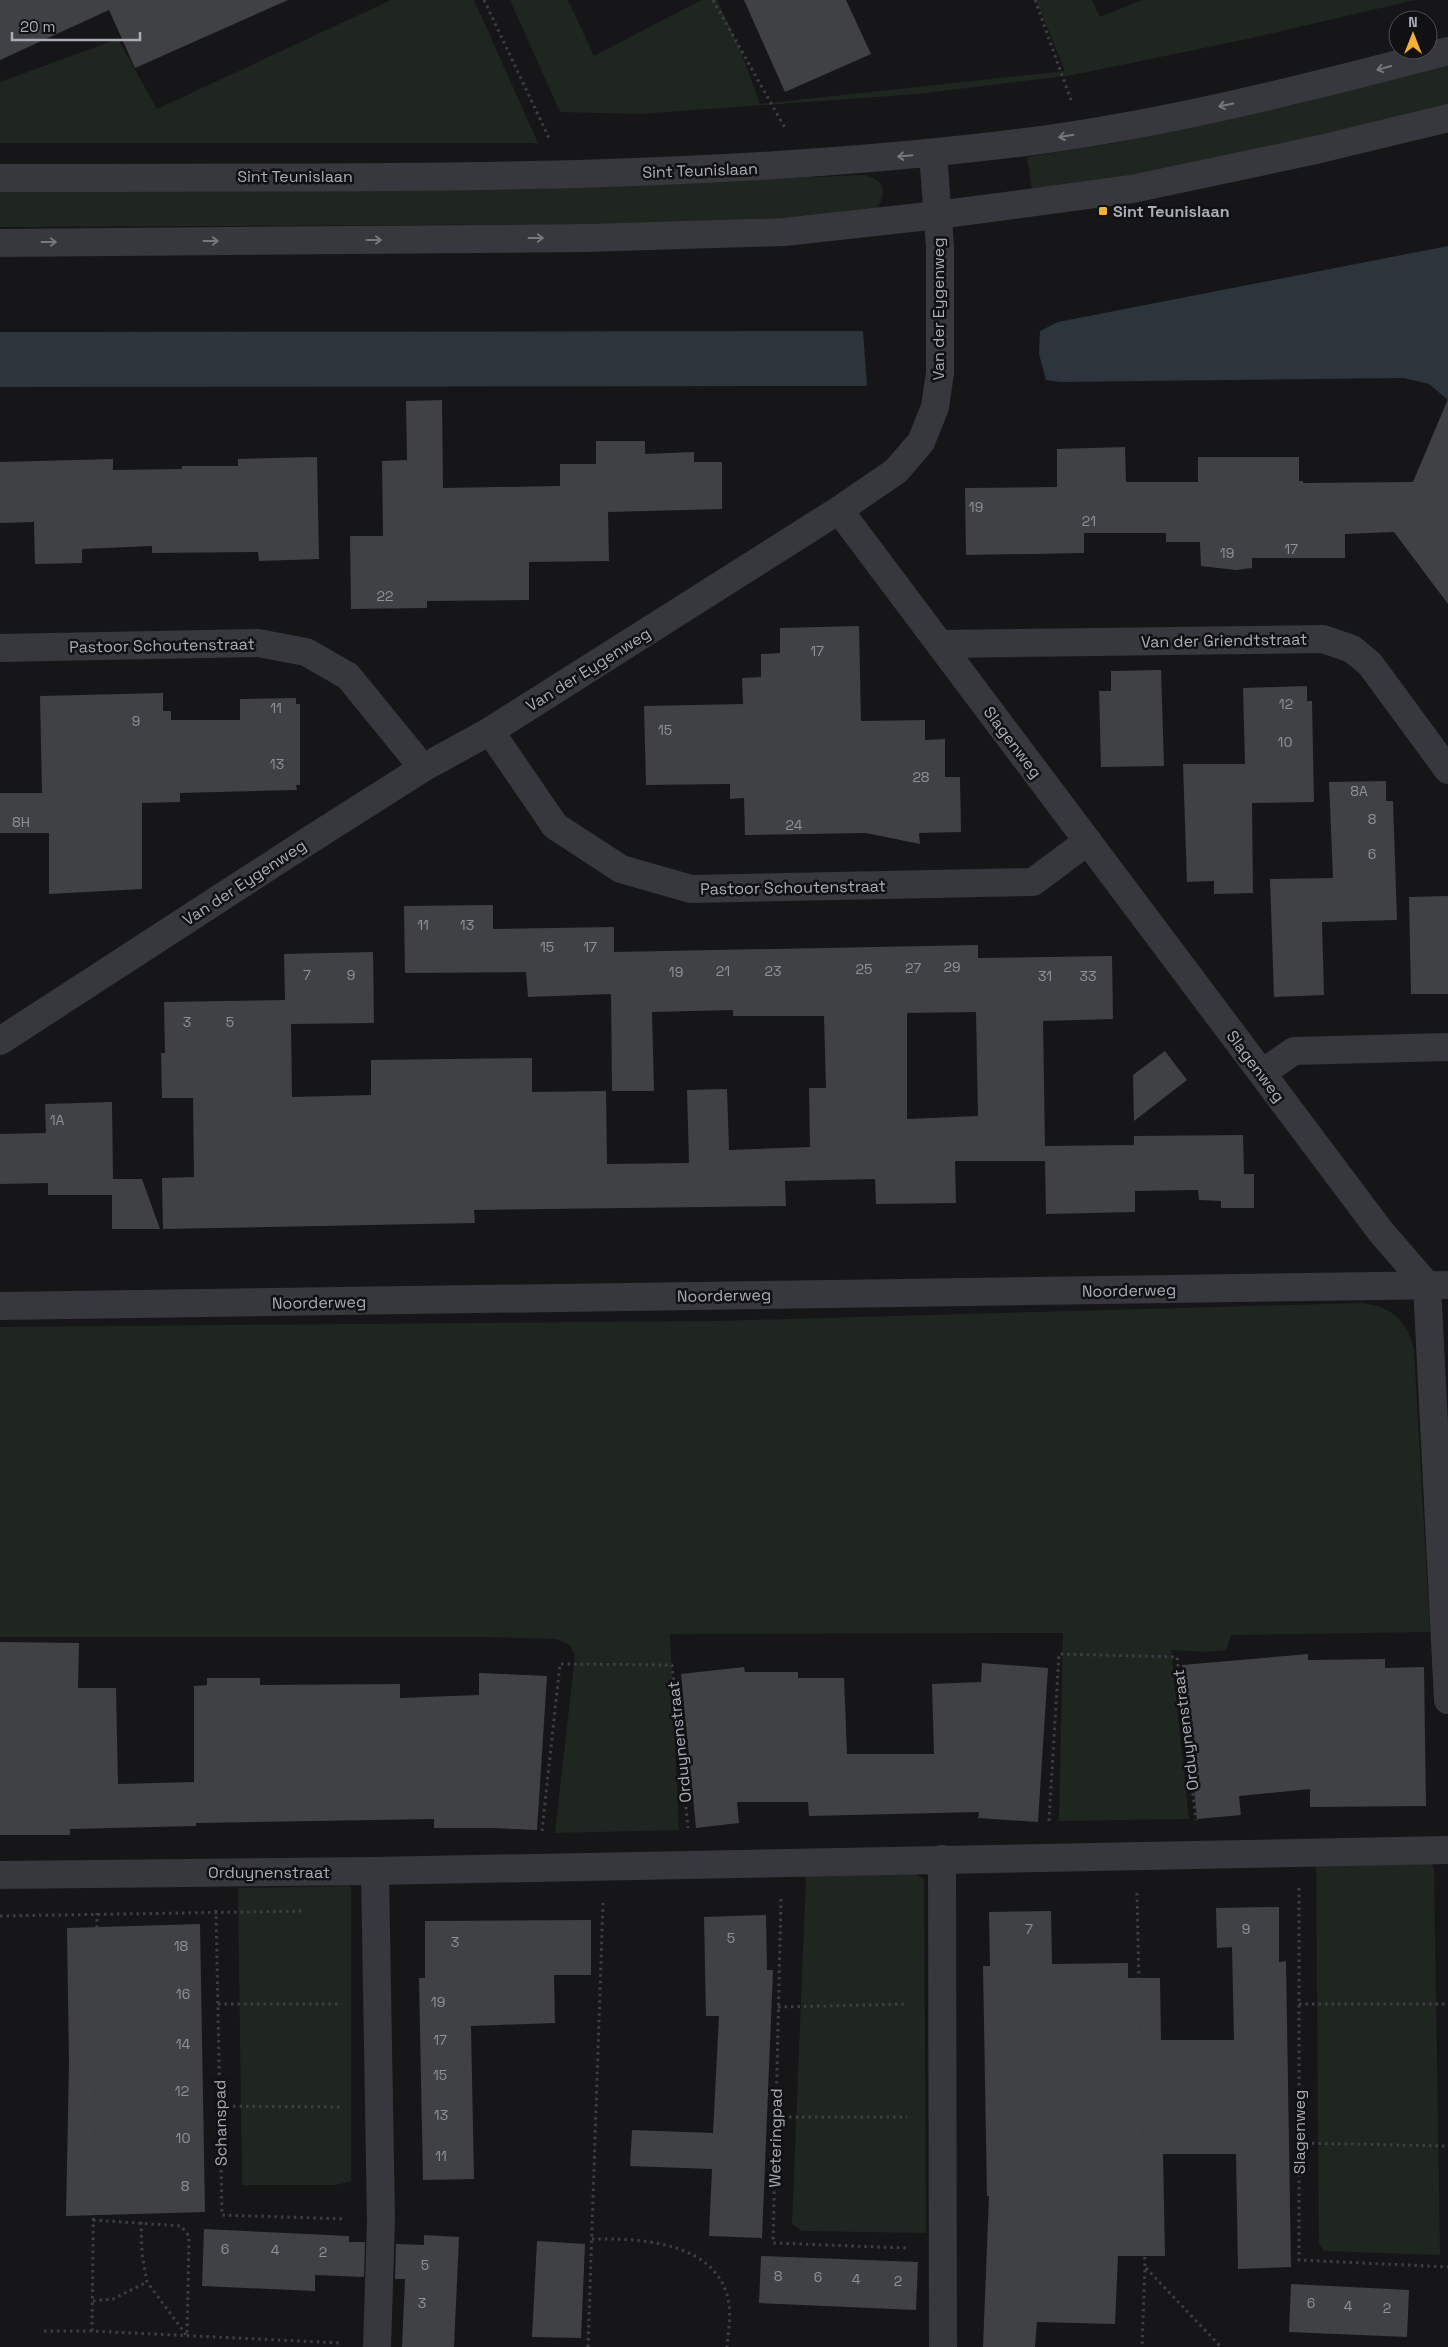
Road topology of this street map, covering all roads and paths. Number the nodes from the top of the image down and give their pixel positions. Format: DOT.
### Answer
graph roads {
  1 [pos="484,0"];
  2 [pos="713,0"];
  3 [pos="1035,0"];
  4 [pos="1448,51"];
  5 [pos="1073,105"];
  6 [pos="1448,118"];
  7 [pos="790,137"];
  8 [pos="552,146"];
  9 [pos="933,153"];
  10 [pos="0,178"];
  11 [pos="938,216"];
  12 [pos="0,243"];
  13 [pos="839,510"];
  14 [pos="940,644"];
  15 [pos="0,648"];
  16 [pos="490,731"];
  17 [pos="423,768"];
  18 [pos="1448,770"];
  19 [pos="1088,841"];
  20 [pos="0,1041"];
  21 [pos="1448,1047"];
  22 [pos="1262,1073"];
  23 [pos="1438,1285"];
  24 [pos="0,1306"];
  25 [pos="1448,1700"];
  26 [pos="1448,1850"];
  27 [pos="1299,1854"];
  28 [pos="1200,1856"];
  29 [pos="1135,1857"];
  30 [pos="942,1859"];
  31 [pos="1047,1859"];
  32 [pos="782,1864"];
  33 [pos="691,1866"];
  34 [pos="603,1867"];
  35 [pos="538,1869"];
  36 [pos="216,1872"];
  37 [pos="376,1872"];
  38 [pos="97,1873"];
  39 [pos="0,1875"];
  40 [pos="218,2004"];
  41 [pos="378,2004"];
  42 [pos="943,2004"];
  43 [pos="1299,2004"];
  44 [pos="1448,2004"];
  45 [pos="778,2006"];
  46 [pos="220,2106"];
  47 [pos="379,2108"];
  48 [pos="776,2117"];
  49 [pos="943,2118"];
  50 [pos="1299,2143"];
  51 [pos="1448,2146"];
  52 [pos="94,2220"];
  53 [pos="381,2221"];
  54 [pos="141,2222"];
  55 [pos="592,2239"];
  56 [pos="943,2250"];
  57 [pos="1145,2267"];
  58 [pos="1448,2268"];
  59 [pos="148,2282"];
  60 [pos="93,2301"];
  61 [pos="44,2331"];
  62 [pos="92,2331"];
  63 [pos="187,2336"];
  64 [pos="377,2346"];
  65 [pos="588,2347"];
  66 [pos="727,2347"];
  67 [pos="943,2347"];
  68 [pos="1142,2347"];
  69 [pos="1221,2347"];
  1 -- 8 [label="path"];
  2 -- 7 [label="path"];
  3 -- 5 [label="path"];
  4 -- 9 [label="street, Sint Teunislaan, one-way"];
  6 -- 11 [label="street"];
  9 -- 10 [label="street, Sint Teunislaan, one-way"];
  9 -- 11 [label="street, Van der Eygenweg"];
  12 -- 11 [label="street, one-way"];
  11 -- 13 [label="street, Van der Eygenweg"];
  13 -- 14 [label="street, Slagenweg"];
  13 -- 16 [label="street, Van der Eygenweg"];
  14 -- 18 [label="street, Van der Griendtstraat"];
  14 -- 19 [label="street, Slagenweg"];
  15 -- 17 [label="street, Pastoor Schoutenstraat"];
  16 -- 17 [label="street, Van der Eygenweg"];
  16 -- 19 [label="street, Pastoor Schoutenstraat"];
  17 -- 20 [label="street, Van der Eygenweg"];
  19 -- 22 [label="street, Slagenweg"];
  21 -- 22 [label="street"];
  22 -- 23 [label="street, Slagenweg"];
  23 -- 24 [label="street, Noorderweg"];
  23 -- 25 [label="street"];
  26 -- 27 [label="street, Orduynenstraat"];
  27 -- 28 [label="street, Orduynenstraat"];
  27 -- 43 [label="path, Slagenweg"];
  28 -- 29 [label="street, Orduynenstraat"];
  28 -- 31 [label="path, Orduynenstraat"];
  29 -- 31 [label="street, Orduynenstraat"];
  29 -- 57 [label="path"];
  30 -- 31 [label="street, Orduynenstraat"];
  30 -- 32 [label="street, Orduynenstraat"];
  30 -- 42 [label="street"];
  32 -- 33 [label="street, Orduynenstraat"];
  32 -- 45 [label="path, Weteringpad"];
  33 -- 34 [label="street, Orduynenstraat"];
  33 -- 35 [label="path, Orduynenstraat"];
  34 -- 35 [label="street, Orduynenstraat"];
  34 -- 55 [label="path"];
  35 -- 37 [label="street, Orduynenstraat"];
  36 -- 37 [label="street, Orduynenstraat"];
  36 -- 38 [label="street, Orduynenstraat"];
  36 -- 40 [label="path, Schanspad"];
  37 -- 41 [label="street"];
  38 -- 39 [label="street, Orduynenstraat"];
  38 -- 52 [label="path"];
  40 -- 41 [label="path"];
  40 -- 46 [label="path, Schanspad"];
  41 -- 47 [label="street"];
  42 -- 45 [label="path"];
  42 -- 49 [label="street"];
  43 -- 44 [label="path"];
  43 -- 50 [label="path, Slagenweg"];
  45 -- 48 [label="path, Weteringpad"];
  46 -- 47 [label="path"];
  46 -- 53 [label="path, Schanspad"];
  47 -- 53 [label="street"];
  48 -- 49 [label="path"];
  48 -- 56 [label="path, Weteringpad"];
  49 -- 56 [label="street"];
  50 -- 51 [label="path"];
  50 -- 58 [label="path, Slagenweg"];
  52 -- 54 [label="path"];
  52 -- 60 [label="path"];
  53 -- 64 [label="street"];
  54 -- 59 [label="path"];
  54 -- 63 [label="path"];
  55 -- 65 [label="path"];
  55 -- 66 [label="path"];
  56 -- 67 [label="street"];
  57 -- 68 [label="path"];
  57 -- 69 [label="path"];
  59 -- 60 [label="path"];
  59 -- 63 [label="path"];
  60 -- 62 [label="path"];
  61 -- 62 [label="path"];
  62 -- 63 [label="path"];
  63 -- 64 [label="path"];
}
